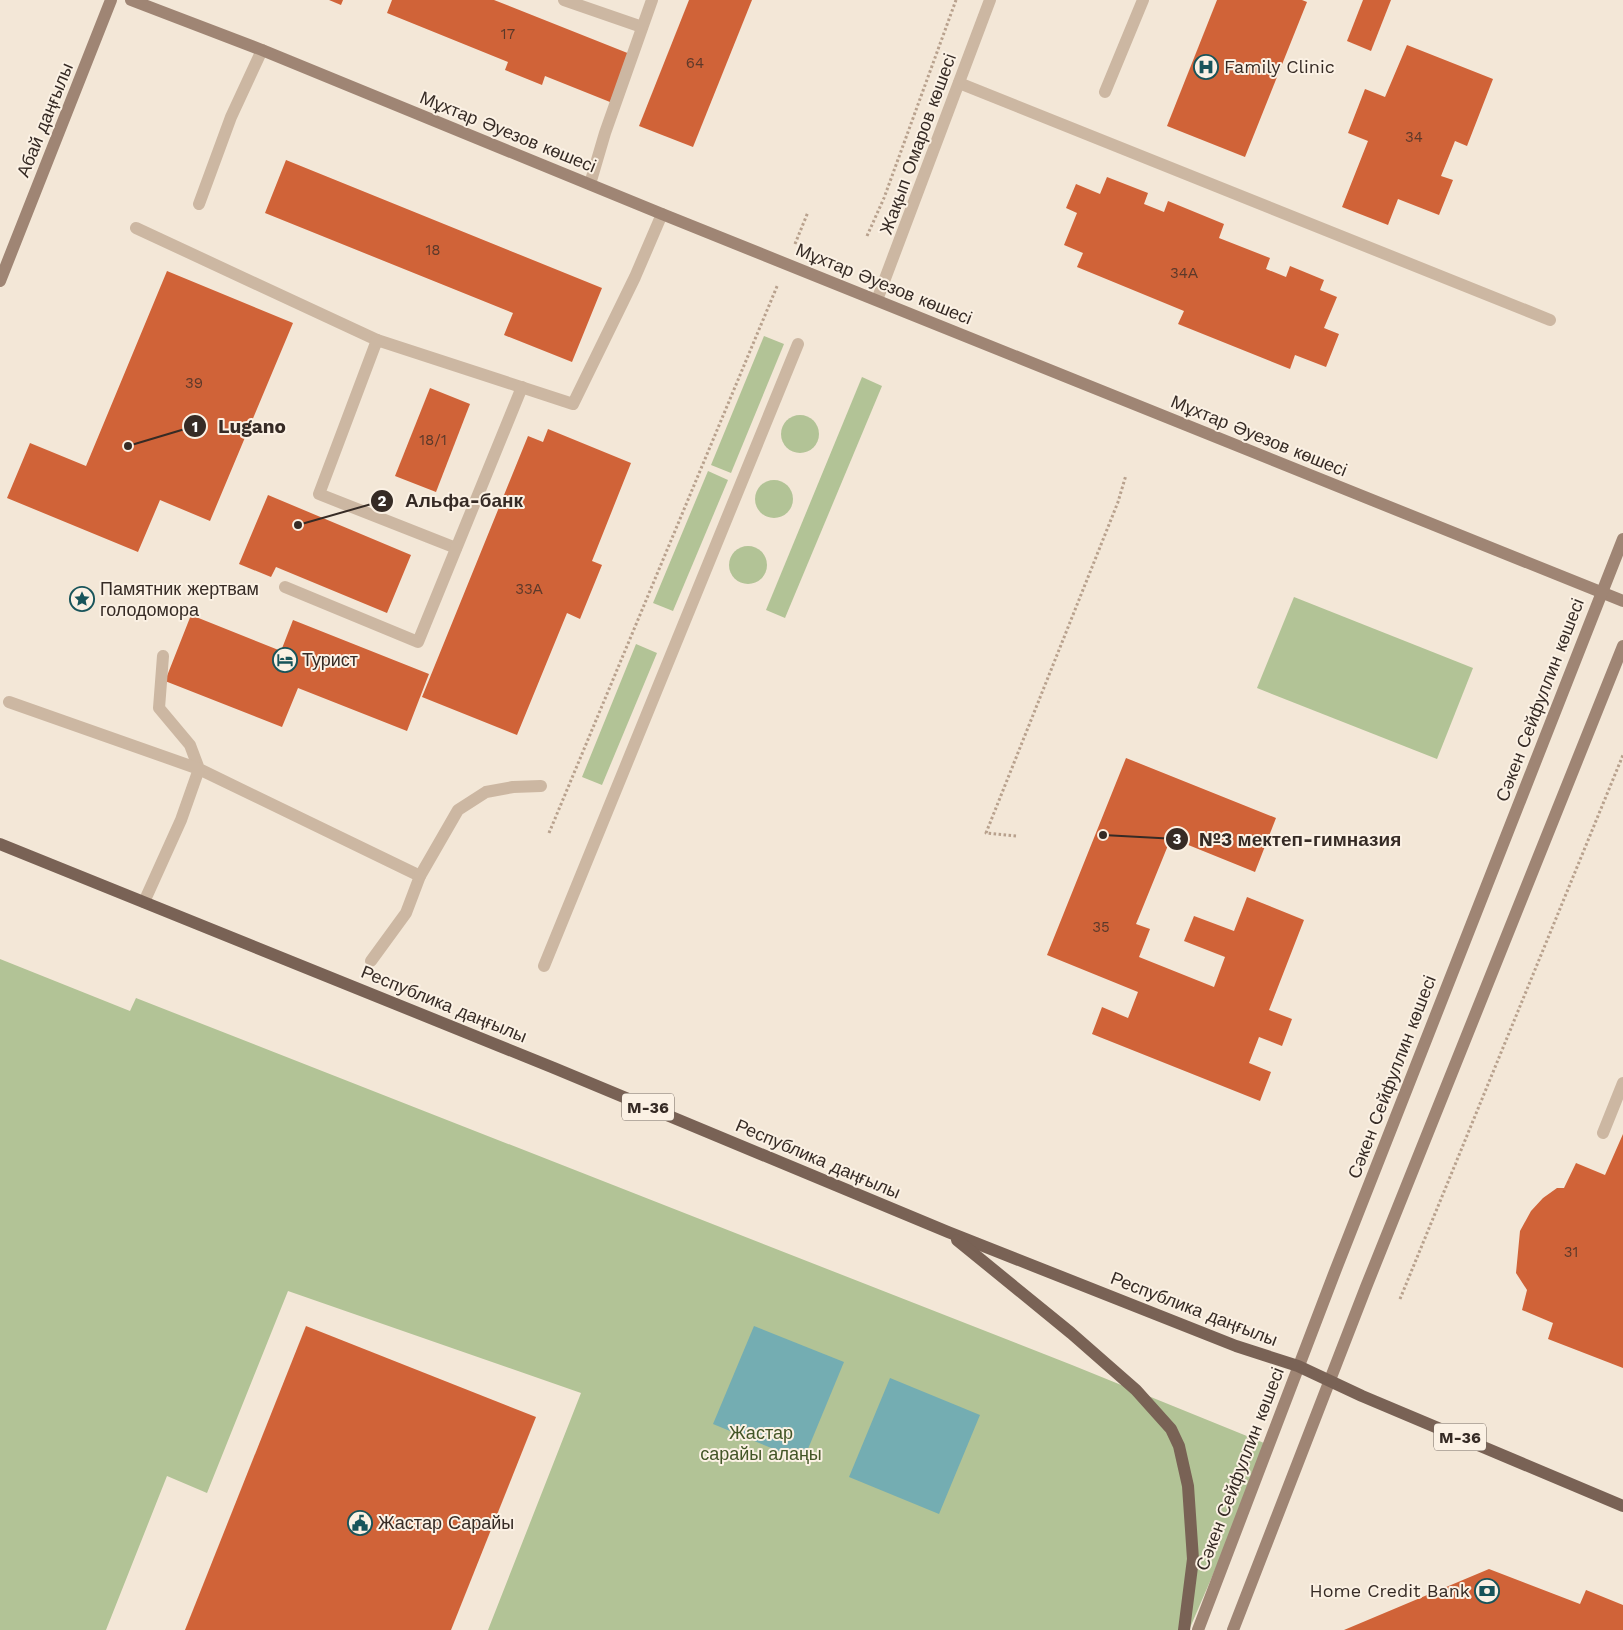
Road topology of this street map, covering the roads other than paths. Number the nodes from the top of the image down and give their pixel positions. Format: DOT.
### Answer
graph roads {
  1 [pos="111,0"];
  2 [pos="131,0"];
  3 [pos="564,0"];
  4 [pos="652,0"];
  5 [pos="990,0"];
  6 [pos="1143,0"];
  7 [pos="642,27"];
  8 [pos="262,50"];
  9 [pos="959,83"];
  10 [pos="1105,92"];
  11 [pos="590,184"];
  12 [pos="199,204"];
  13 [pos="662,214"];
  14 [pos="136,228"];
  15 [pos="0,281"];
  16 [pos="877,300"];
  17 [pos="1550,320"];
  18 [pos="377,340"];
  19 [pos="798,344"];
  20 [pos="522,387"];
  21 [pos="1623,539"];
  22 [pos="456,548"];
  23 [pos="285,587"];
  24 [pos="1600,593"];
  25 [pos="1623,602"];
  26 [pos="1623,646"];
  27 [pos="163,656"];
  28 [pos="9,702"];
  29 [pos="198,769"];
  30 [pos="541,786"];
  31 [pos="0,844"];
  32 [pos="420,876"];
  33 [pos="144,902"];
  34 [pos="371,962"];
  35 [pos="544,966"];
  36 [pos="1623,1083"];
  37 [pos="1603,1133"];
  38 [pos="948,1232"];
  39 [pos="1298,1366"];
  40 [pos="1329,1381"];
  41 [pos="1623,1506"];
  42 [pos="1184,1630"];
  43 [pos="1198,1630"];
  44 [pos="1233,1630"];
  1 -- 15 [label="main road, Абай даңғылы"];
  2 -- 8 [label="main road, Мұхтар Әуезов көшесі"];
  3 -- 7 [label="street"];
  4 -- 7 [label="street"];
  5 -- 9 [label="street, Жақып Омаров көшесі"];
  6 -- 10 [label="street"];
  7 -- 11 [label="street"];
  8 -- 11 [label="main road, Мұхтар Әуезов көшесі"];
  8 -- 12 [label="street"];
  9 -- 16 [label="street, Жақып Омаров көшесі"];
  9 -- 17 [label="street"];
  11 -- 13 [label="main road, Мұхтар Әуезов көшесі"];
  13 -- 16 [label="main road, Мұхтар Әуезов көшесі"];
  13 -- 20 [label="street"];
  14 -- 18 [label="street"];
  16 -- 24 [label="main road, Мұхтар Әуезов көшесі"];
  18 -- 20 [label="street"];
  18 -- 22 [label="street"];
  19 -- 35 [label="street"];
  20 -- 22 [label="street"];
  21 -- 24 [label="main road, Сәкен Сейфуллин көшесі"];
  22 -- 23 [label="street"];
  24 -- 25 [label="main road, Мұхтар Әуезов көшесі"];
  24 -- 39 [label="main road, Сәкен Сейфуллин көшесі"];
  26 -- 40 [label="main road"];
  27 -- 29 [label="street"];
  28 -- 29 [label="street"];
  29 -- 32 [label="street"];
  29 -- 33 [label="street"];
  30 -- 32 [label="street"];
  31 -- 33 [label="main road, Республика даңғылы / M-36"];
  32 -- 34 [label="street"];
  33 -- 38 [label="main road, Республика даңғылы / M-36"];
  36 -- 37 [label="street"];
  38 -- 39 [label="main road, Республика даңғылы / M-36"];
  38 -- 42 [label="main road"];
  39 -- 40 [label="main road, Республика даңғылы / M-36"];
  39 -- 43 [label="main road, Сәкен Сейфуллин көшесі"];
  40 -- 41 [label="main road, Республика даңғылы / M-36"];
  40 -- 44 [label="main road"];
}
